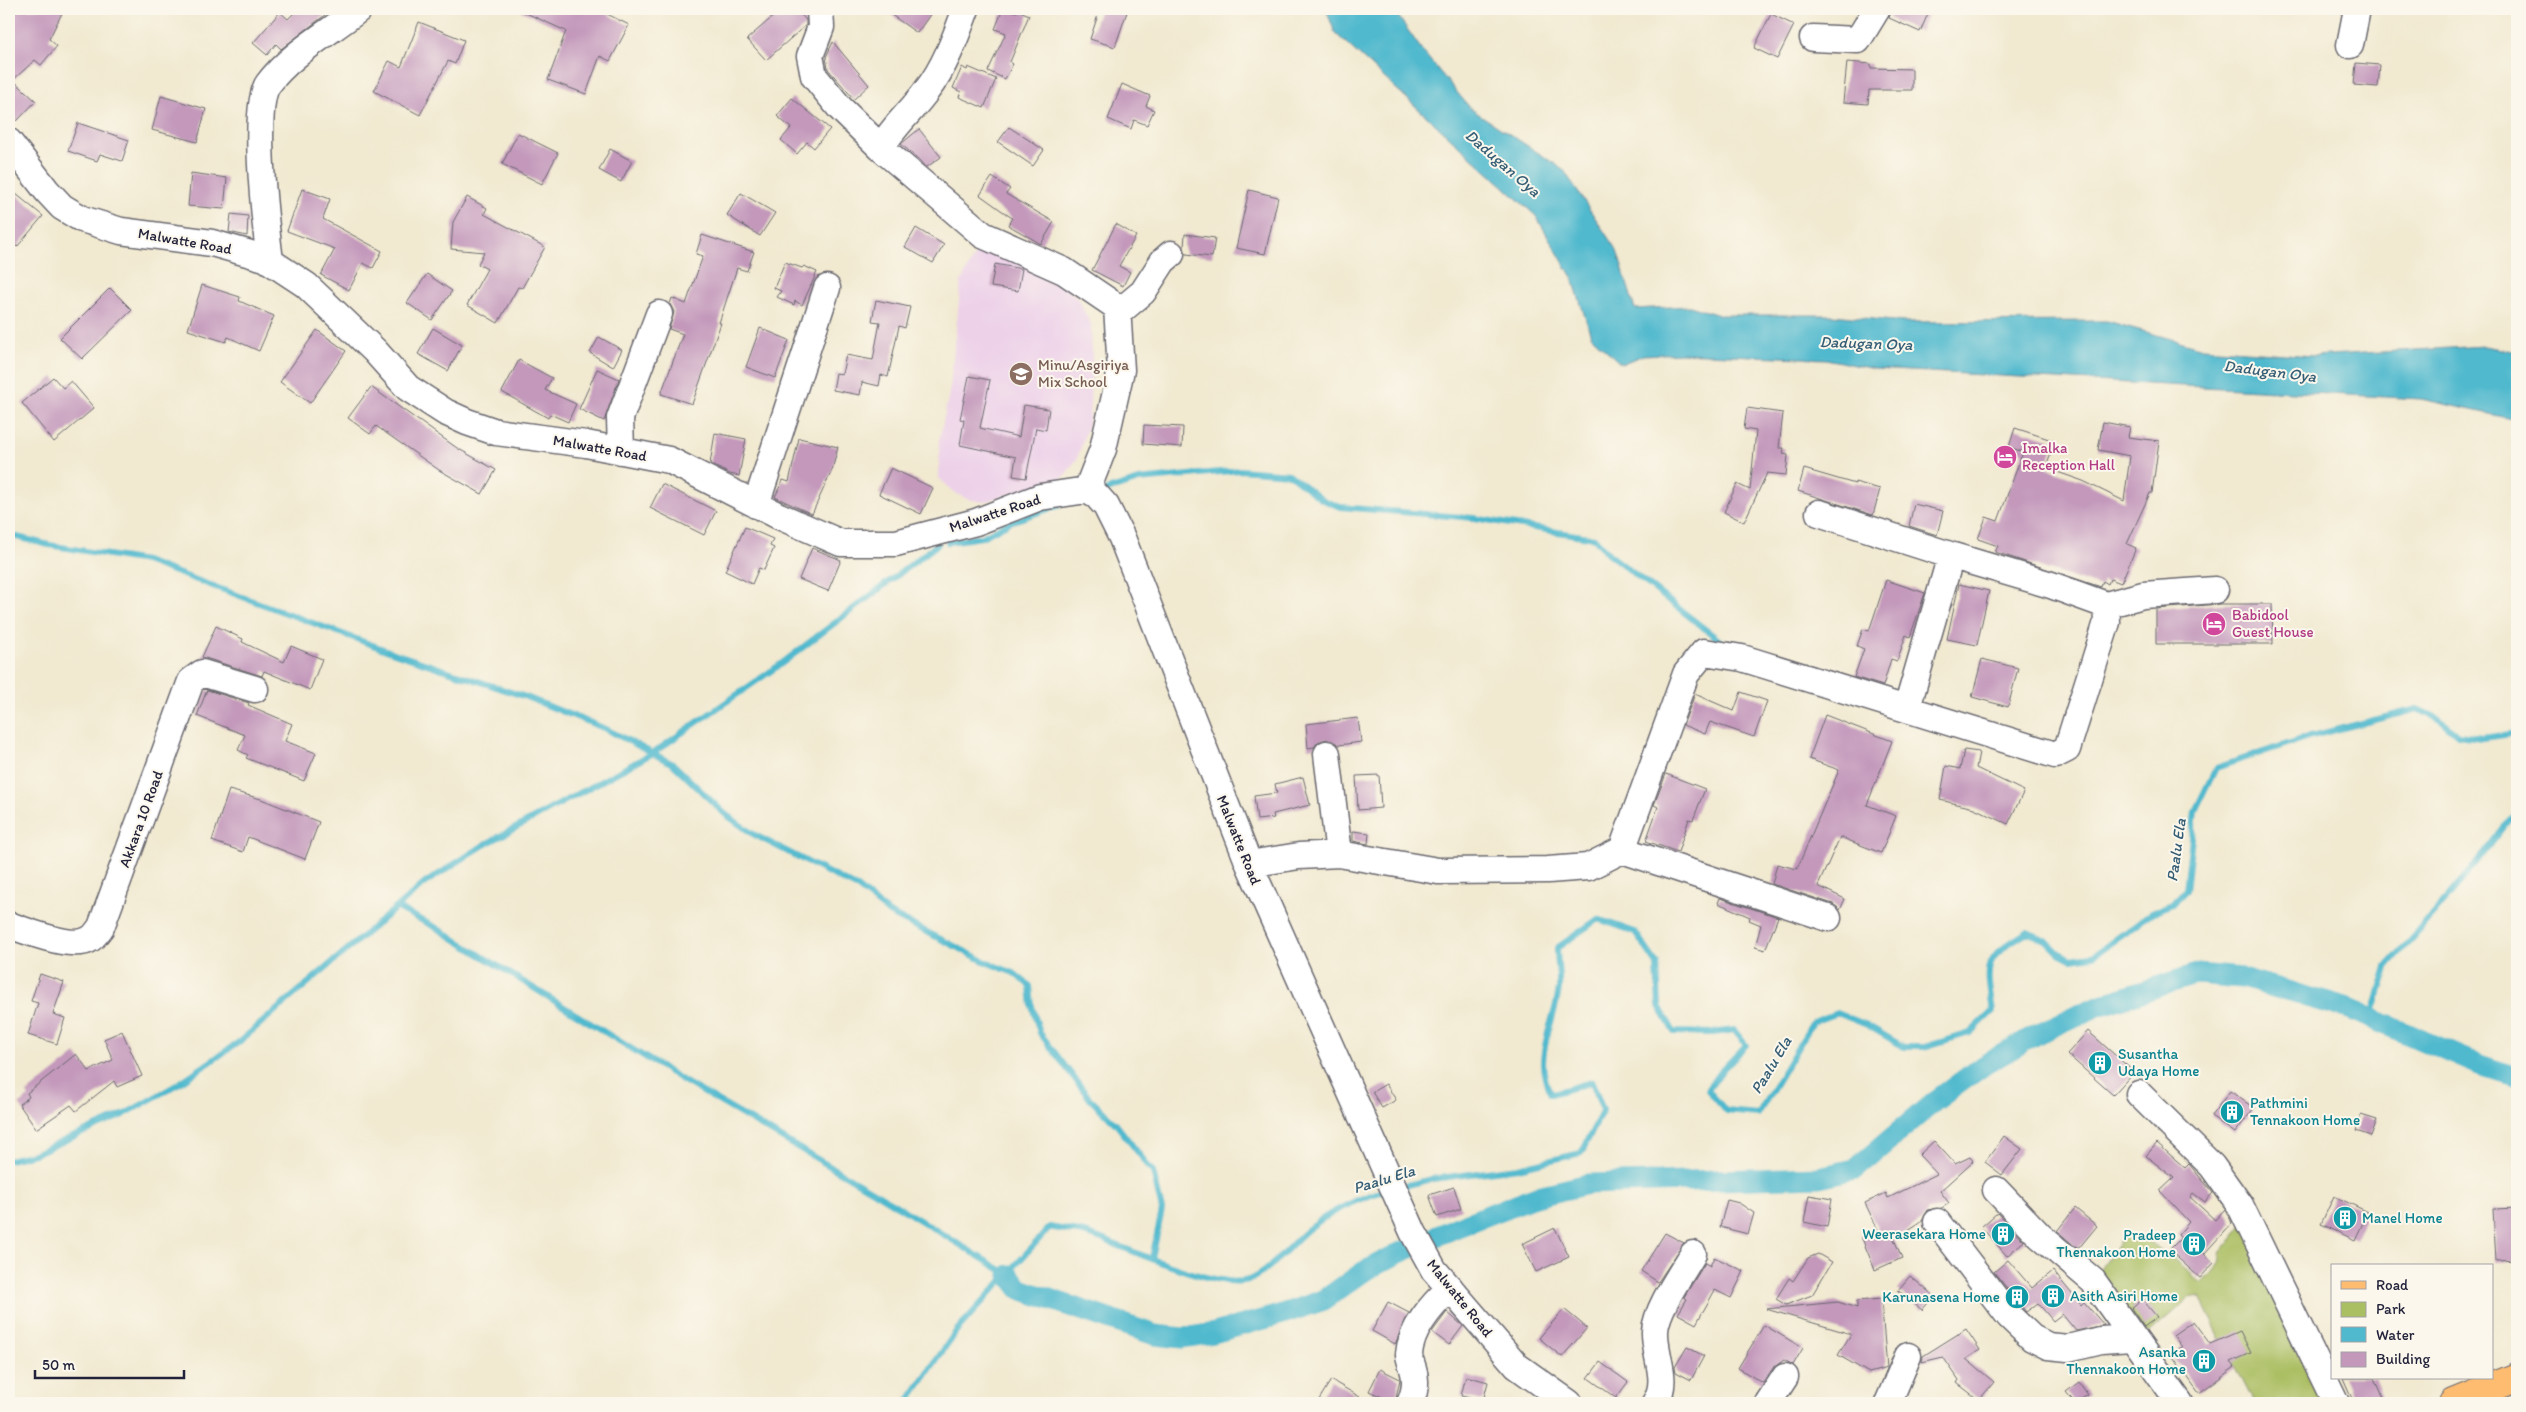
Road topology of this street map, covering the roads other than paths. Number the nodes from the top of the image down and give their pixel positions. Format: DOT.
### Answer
graph roads {
  1 [pos="359,9"];
  2 [pos="820,9"];
  3 [pos="966,9"];
  4 [pos="1877,9"];
  5 [pos="2357,9"];
  6 [pos="1813,38"];
  7 [pos="2350,45"];
  8 [pos="9,142"];
  9 [pos="880,148"];
  10 [pos="1171,254"];
  11 [pos="270,261"];
  12 [pos="827,288"];
  13 [pos="1118,313"];
  14 [pos="660,314"];
  15 [pos="621,451"];
  16 [pos="1087,490"];
  17 [pos="756,505"];
  18 [pos="1819,513"];
  19 [pos="1953,556"];
  20 [pos="2215,590"];
  21 [pos="2106,605"];
  22 [pos="255,689"];
  23 [pos="1907,708"];
  24 [pos="1327,754"];
  25 [pos="1622,850"];
  26 [pos="1339,854"];
  27 [pos="1249,864"];
  28 [pos="1828,918"];
  29 [pos="9,925"];
  30 [pos="2139,1094"];
  31 [pos="1996,1190"];
  32 [pos="1937,1222"];
  33 [pos="1692,1254"];
  34 [pos="1450,1288"];
  35 [pos="2132,1338"];
  36 [pos="1908,1356"];
  37 [pos="1785,1377"];
  38 [pos="2517,1377"];
  39 [pos="1541,1395"];
  40 [pos="1410,1403"];
  41 [pos="1569,1403"];
  42 [pos="1655,1403"];
  43 [pos="1768,1403"];
  44 [pos="1888,1403"];
  45 [pos="2180,1403"];
  46 [pos="2336,1403"];
  47 [pos="2453,1403"];
  1 -- 11 [label="street"];
  2 -- 9 [label="street"];
  3 -- 9 [label="street"];
  4 -- 6 [label="street"];
  5 -- 7 [label="street"];
  8 -- 11 [label="street, Malwatte Road"];
  9 -- 13 [label="street"];
  10 -- 13 [label="street"];
  11 -- 15 [label="street, Malwatte Road"];
  12 -- 17 [label="street"];
  13 -- 16 [label="street"];
  14 -- 15 [label="street"];
  15 -- 17 [label="street, Malwatte Road"];
  16 -- 17 [label="street, Malwatte Road"];
  16 -- 27 [label="street, Malwatte Road"];
  18 -- 19 [label="street"];
  19 -- 21 [label="street"];
  19 -- 23 [label="street"];
  20 -- 21 [label="street"];
  21 -- 23 [label="street"];
  22 -- 29 [label="street, Akkara 10 Road"];
  23 -- 25 [label="street"];
  24 -- 26 [label="street"];
  25 -- 26 [label="street"];
  25 -- 28 [label="street"];
  26 -- 27 [label="street"];
  27 -- 34 [label="street, Malwatte Road"];
  30 -- 46 [label="street"];
  31 -- 35 [label="street"];
  32 -- 35 [label="street"];
  33 -- 42 [label="street"];
  34 -- 39 [label="street, Malwatte Road"];
  34 -- 40 [label="street"];
  35 -- 45 [label="street"];
  36 -- 44 [label="street"];
  37 -- 43 [label="street"];
  38 -- 47 [label="main road"];
  39 -- 41 [label="street, Malwatte Road"];
}
